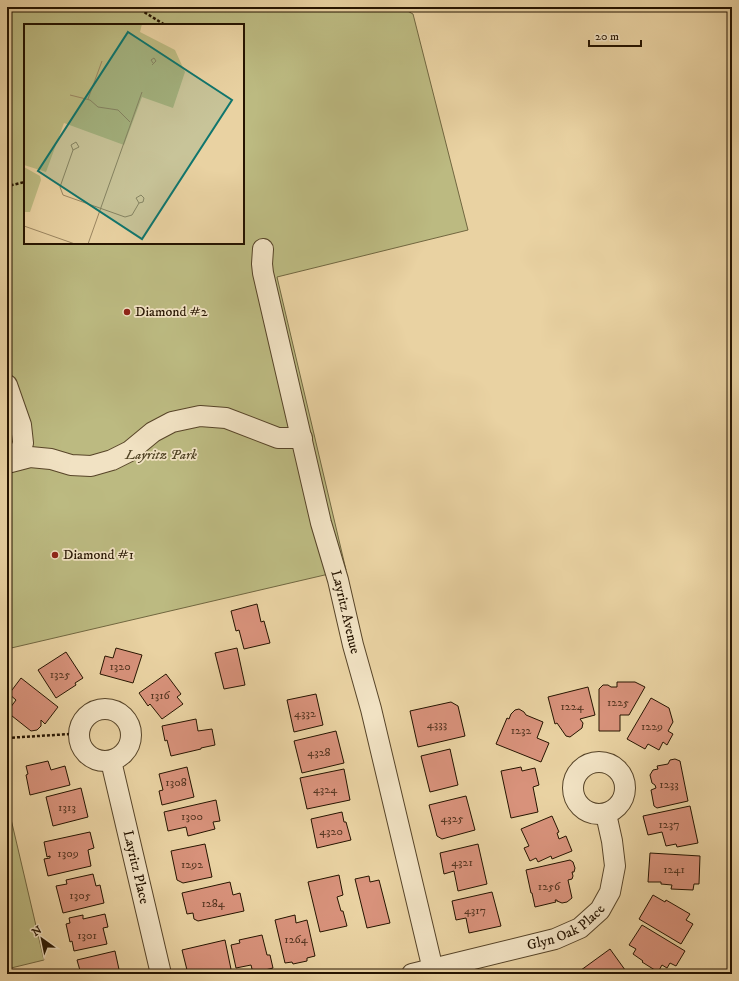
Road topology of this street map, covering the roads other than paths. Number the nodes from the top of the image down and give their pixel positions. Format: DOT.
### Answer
graph roads {
  1 [pos="263,249"];
  2 [pos="7,385"];
  3 [pos="302,438"];
  4 [pos="12,462"];
  5 [pos="111,761"];
  6 [pos="606,814"];
  7 [pos="434,972"];
  8 [pos="161,974"];
  9 [pos="412,974"];
  1 -- 3 [label="street, Layritz Avenue"];
  2 -- 4 [label="street"];
  3 -- 4 [label="street"];
  3 -- 7 [label="street, Layritz Avenue"];
  5 -- 5 [label="street"];
  5 -- 8 [label="street, Layritz Place"];
  6 -- 7 [label="street, Glyn Oak Place"];
  7 -- 9 [label="street"];
}
